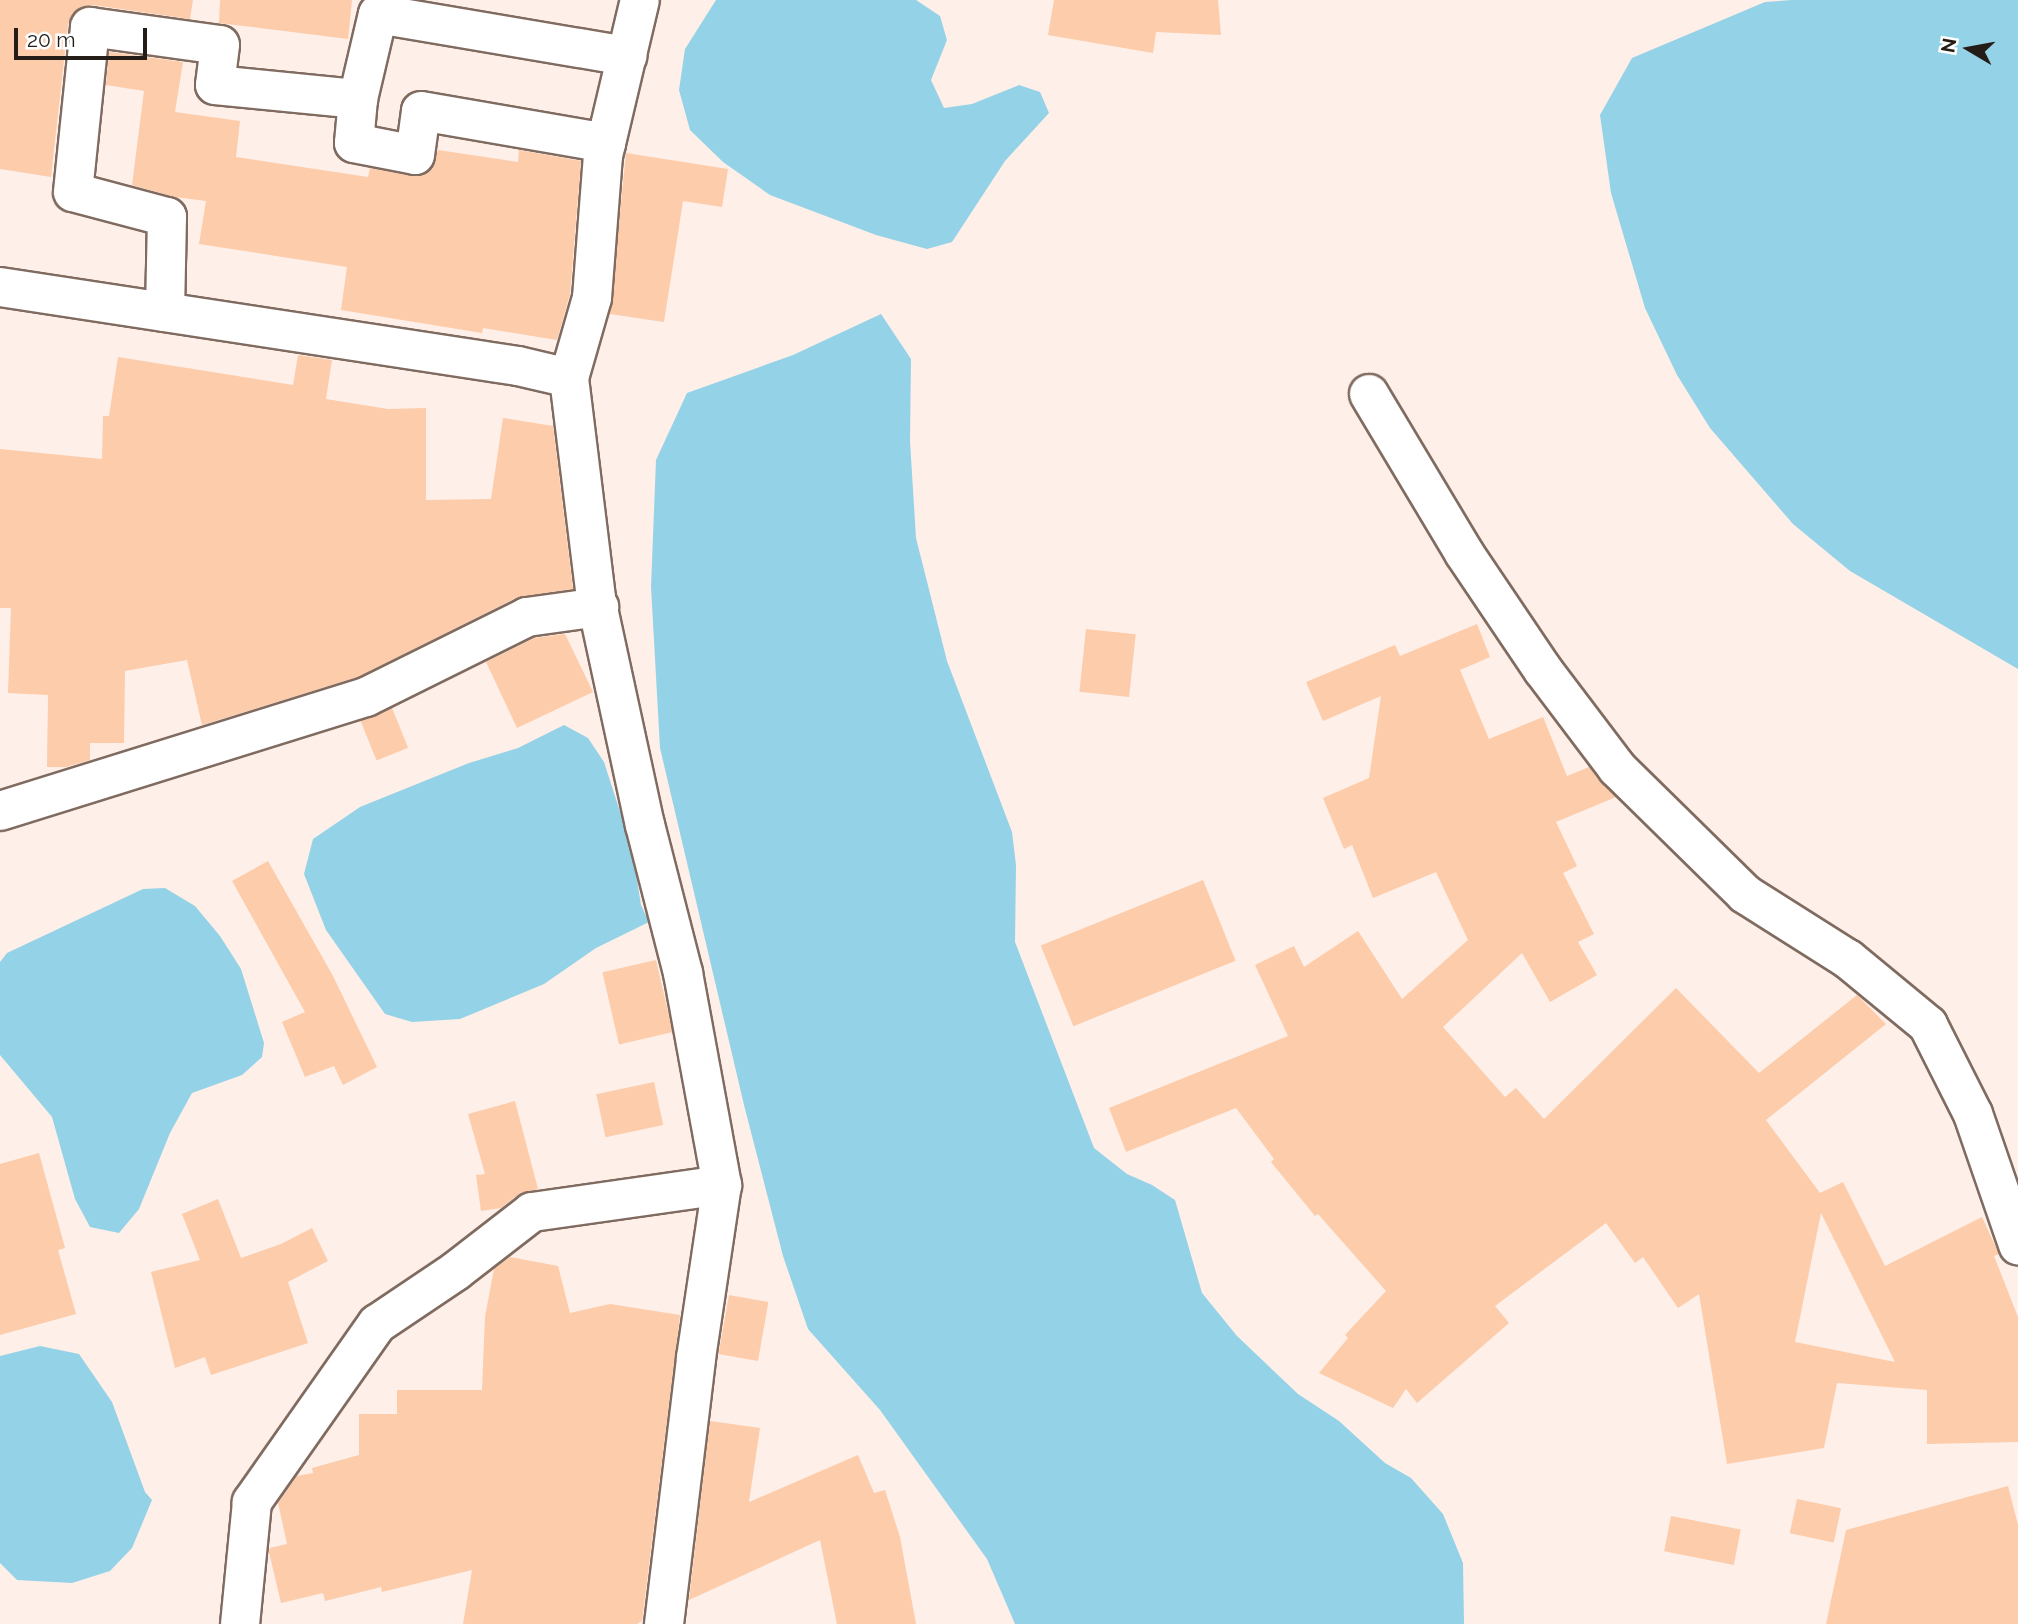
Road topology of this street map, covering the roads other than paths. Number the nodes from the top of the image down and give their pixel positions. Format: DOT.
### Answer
graph roads {
  1 [pos="640,0"];
  2 [pos="380,7"];
  3 [pos="627,56"];
  4 [pos="358,99"];
  5 [pos="607,142"];
  6 [pos="0,287"];
  7 [pos="164,312"];
  8 [pos="569,378"];
  9 [pos="1369,394"];
  10 [pos="599,607"];
  11 [pos="0,811"];
  12 [pos="722,1185"];
  13 [pos="2018,1245"];
  14 [pos="240,1624"];
  15 [pos="664,1624"];
  1 -- 3 [label="street"];
  2 -- 3 [label="street"];
  2 -- 4 [label="street"];
  3 -- 5 [label="street"];
  4 -- 5 [label="street"];
  4 -- 7 [label="street"];
  5 -- 8 [label="street"];
  6 -- 7 [label="street"];
  7 -- 8 [label="street"];
  8 -- 10 [label="street"];
  9 -- 13 [label="street"];
  10 -- 11 [label="street"];
  10 -- 12 [label="street"];
  12 -- 14 [label="street"];
  12 -- 15 [label="street"];
}
